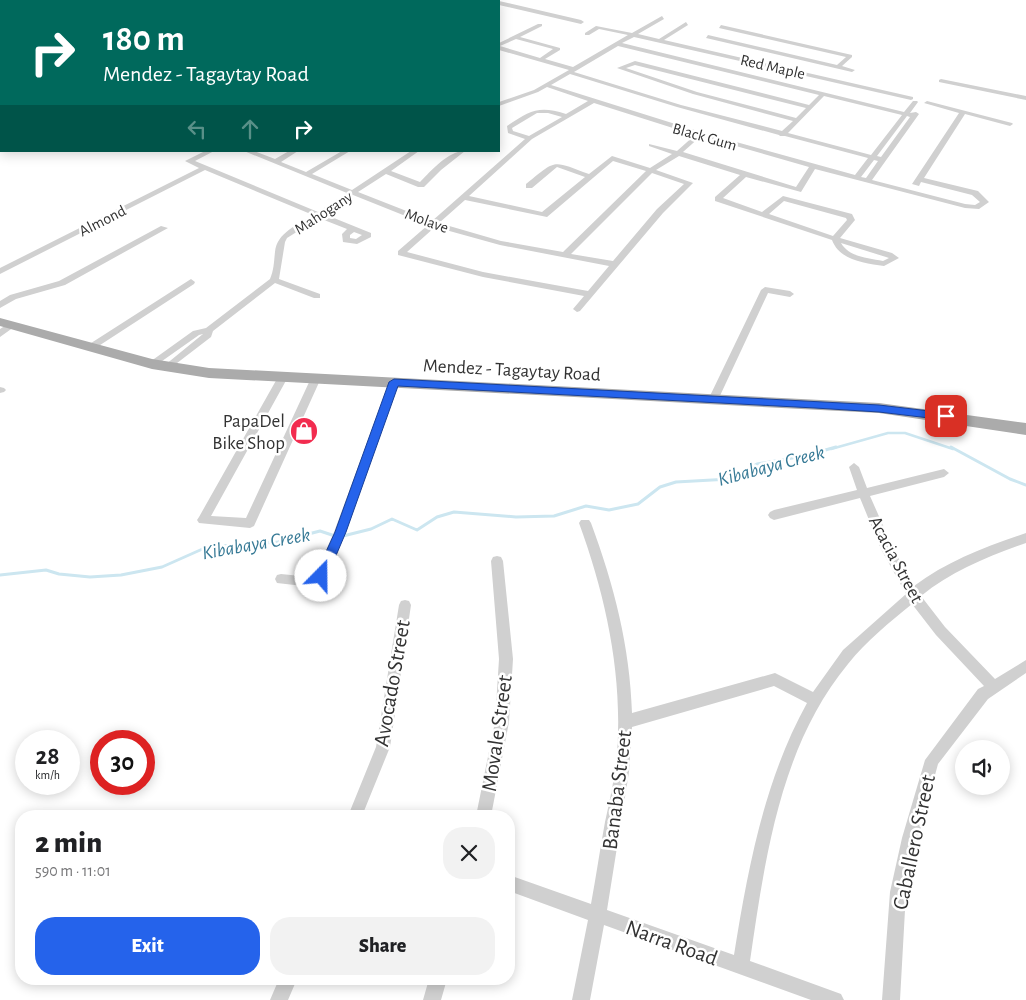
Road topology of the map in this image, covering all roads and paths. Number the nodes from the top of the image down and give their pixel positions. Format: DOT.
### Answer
graph roads {
  1 [pos="500,3"];
  2 [pos="662,18"];
  3 [pos="581,22"];
  4 [pos="727,23"];
  5 [pos="686,24"];
  6 [pos="540,25"];
  7 [pos="722,27"];
  8 [pos="587,34"];
  9 [pos="634,34"];
  10 [pos="515,37"];
  11 [pos="708,37"];
  12 [pos="661,40"];
  13 [pos="618,44"];
  14 [pos="500,46"];
  15 [pos="500,47"];
  16 [pos="693,48"];
  17 [pos="540,60"];
  18 [pos="682,60"];
  19 [pos="838,67"];
  20 [pos="852,70"];
  21 [pos="571,71"];
  22 [pos="666,71"];
  23 [pos="941,81"];
  24 [pos="546,86"];
  25 [pos="646,86"];
  26 [pos="823,94"];
  27 [pos="1026,98"];
  28 [pos="593,101"];
  29 [pos="919,102"];
  30 [pos="500,104"];
  31 [pos="810,107"];
  32 [pos="962,112"];
  33 [pos="906,114"];
  34 [pos="566,116"];
  35 [pos="914,116"];
  36 [pos="797,120"];
  37 [pos="1010,124"];
  38 [pos="699,135"];
  39 [pos="782,135"];
  40 [pos="530,138"];
  41 [pos="651,145"];
  42 [pos="209,152"];
  43 [pos="250,152"];
  44 [pos="293,152"];
  45 [pos="345,152"];
  46 [pos="414,152"];
  47 [pos="461,152"];
  48 [pos="678,153"];
  49 [pos="874,157"];
  50 [pos="883,160"];
  51 [pos="275,162"];
  52 [pos="813,166"];
  53 [pos="206,168"];
  54 [pos="651,170"];
  55 [pos="385,171"];
  56 [pos="307,174"];
  57 [pos="745,174"];
  58 [pos="588,176"];
  59 [pos="856,178"];
  60 [pos="920,179"];
  61 [pos="867,181"];
  62 [pos="529,186"];
  63 [pos="354,191"];
  64 [pos="911,192"];
  65 [pos="463,197"];
  66 [pos="316,215"];
  67 [pos="763,215"];
  68 [pos="433,224"];
  69 [pos="164,228"];
  70 [pos="353,229"];
  71 [pos="835,239"];
  72 [pos="566,254"];
  73 [pos="614,264"];
  74 [pos="0,271"];
  75 [pos="274,280"];
  76 [pos="191,282"];
  77 [pos="589,294"];
  78 [pos="790,294"];
  79 [pos="317,296"];
  80 [pos="0,305"];
  81 [pos="577,309"];
  82 [pos="4,327"];
  83 [pos="209,330"];
  84 [pos="91,347"];
  85 [pos="175,348"];
  86 [pos="186,353"];
  87 [pos="160,366"];
  88 [pos="283,377"];
  89 [pos="316,378"];
  90 [pos="394,382"];
  91 [pos="713,400"];
  92 [pos="1026,429"];
  93 [pos="854,467"];
  94 [pos="944,473"];
  95 [pos="863,493"];
  96 [pos="774,515"];
  97 [pos="585,523"];
  98 [pos="1026,538"];
  99 [pos="497,560"];
  100 [pos="281,579"];
  101 [pos="913,595"];
  102 [pos="405,605"];
  103 [pos="1026,666"];
  104 [pos="994,686"];
  105 [pos="815,700"];
  106 [pos="625,722"];
  107 [pos="357,810"];
  108 [pos="484,810"];
  109 [pos="515,885"];
  110 [pos="598,916"];
  111 [pos="741,967"];
  112 [pos="285,985"];
  113 [pos="436,985"];
  114 [pos="279,1000"];
  115 [pos="432,1000"];
  116 [pos="581,1000"];
  117 [pos="835,1000"];
  118 [pos="891,1000"];
  1 -- 3 [label="street"];
  2 -- 9 [label="street"];
  4 -- 7 [label="street"];
  5 -- 12 [label="street"];
  6 -- 10 [label="street"];
  7 -- 11 [label="street"];
  7 -- 19 [label="street"];
  8 -- 9 [label="street, Red Maple"];
  9 -- 12 [label="street, Red Maple"];
  9 -- 13 [label="street"];
  10 -- 14 [label="street"];
  10 -- 17 [label="street"];
  11 -- 16 [label="street"];
  11 -- 19 [label="street"];
  12 -- 16 [label="street, Red Maple"];
  13 -- 18 [label="street"];
  13 -- 21 [label="street"];
  15 -- 17 [label="street"];
  16 -- 29 [label="street, Red Maple"];
  17 -- 21 [label="street"];
  18 -- 22 [label="street"];
  18 -- 26 [label="street"];
  19 -- 20 [label="street"];
  21 -- 24 [label="street"];
  21 -- 25 [label="street"];
  22 -- 25 [label="street"];
  22 -- 31 [label="street"];
  23 -- 27 [label="street"];
  24 -- 28 [label="street, Black Gum"];
  24 -- 30 [label="street"];
  25 -- 36 [label="street"];
  25 -- 39 [label="street"];
  26 -- 31 [label="street"];
  26 -- 33 [label="street"];
  28 -- 34 [label="street"];
  28 -- 38 [label="street, Black Gum"];
  29 -- 32 [label="street, Red Maple"];
  29 -- 33 [label="street"];
  29 -- 35 [label="street"];
  31 -- 36 [label="street"];
  32 -- 37 [label="street, Red Maple"];
  32 -- 60 [label="street"];
  33 -- 35 [label="street"];
  33 -- 49 [label="street"];
  34 -- 40 [label="street"];
  34 -- 40 [label="street"];
  35 -- 50 [label="street"];
  36 -- 39 [label="street"];
  38 -- 48 [label="street"];
  38 -- 52 [label="street, Black Gum"];
  39 -- 49 [label="street"];
  40 -- 65 [label="street"];
  41 -- 48 [label="street"];
  42 -- 53 [label="street"];
  43 -- 51 [label="street, Molave"];
  44 -- 51 [label="street"];
  45 -- 56 [label="street"];
  46 -- 55 [label="street, Mahogany"];
  47 -- 55 [label="street"];
  48 -- 54 [label="street"];
  48 -- 57 [label="street"];
  49 -- 50 [label="street"];
  49 -- 59 [label="street"];
  50 -- 61 [label="street"];
  51 -- 56 [label="street, Molave"];
  52 -- 57 [label="street"];
  52 -- 59 [label="street, Black Gum"];
  53 -- 66 [label="street"];
  53 -- 74 [label="street, Almond"];
  54 -- 58 [label="street"];
  54 -- 72 [label="street"];
  54 -- 73 [label="street"];
  55 -- 63 [label="street, Mahogany"];
  56 -- 63 [label="street, Molave"];
  57 -- 67 [label="street"];
  58 -- 62 [label="street"];
  58 -- 65 [label="street"];
  59 -- 61 [label="street, Black Gum"];
  60 -- 64 [label="street"];
  60 -- 64 [label="street, Black Gum"];
  61 -- 64 [label="street, Black Gum"];
  63 -- 66 [label="street, Mahogany"];
  63 -- 68 [label="street, Molave"];
  65 -- 68 [label="street"];
  66 -- 70 [label="street"];
  66 -- 75 [label="street, Mahogany"];
  67 -- 71 [label="street"];
  67 -- 71 [label="street"];
  68 -- 72 [label="street, Molave"];
  68 -- 77 [label="street"];
  69 -- 80 [label="street"];
  71 -- 71 [label="street"];
  72 -- 73 [label="street, Molave"];
  73 -- 77 [label="street"];
  75 -- 79 [label="street"];
  75 -- 83 [label="street"];
  76 -- 84 [label="street"];
  77 -- 81 [label="street"];
  78 -- 91 [label="street"];
  82 -- 84 [label="main road, Mendez - Tagaytay Road"];
  83 -- 85 [label="street"];
  83 -- 86 [label="street"];
  84 -- 87 [label="main road, Mendez - Tagaytay Road"];
  85 -- 86 [label="street"];
  85 -- 87 [label="street"];
  86 -- 87 [label="street"];
  87 -- 88 [label="main road, Mendez - Tagaytay Road"];
  88 -- 89 [label="main road, Mendez - Tagaytay Road"];
  88 -- 89 [label="street"];
  89 -- 90 [label="main road, Mendez - Tagaytay Road"];
  90 -- 91 [label="main road, Mendez - Tagaytay Road"];
  90 -- 100 [label="street"];
  91 -- 92 [label="main road, Mendez - Tagaytay Road"];
  93 -- 95 [label="street, Acacia Street"];
  94 -- 95 [label="street"];
  95 -- 96 [label="street"];
  95 -- 101 [label="street, Acacia Street"];
  97 -- 106 [label="street, Banaba Street"];
  98 -- 101 [label="street"];
  99 -- 108 [label="street, Movale Street"];
  101 -- 104 [label="street, Acacia Street"];
  101 -- 105 [label="street"];
  102 -- 107 [label="street, Avocado Street"];
  103 -- 104 [label="street, Caballero Street"];
  104 -- 118 [label="street, Caballero Street"];
  105 -- 106 [label="street"];
  105 -- 111 [label="street"];
  106 -- 110 [label="street, Banaba Street"];
  109 -- 110 [label="street, Narra Road"];
  110 -- 111 [label="street, Narra Road"];
  110 -- 116 [label="street, Banaba Street"];
  111 -- 117 [label="street, Narra Road"];
  112 -- 114 [label="street"];
  113 -- 115 [label="street"];
}
